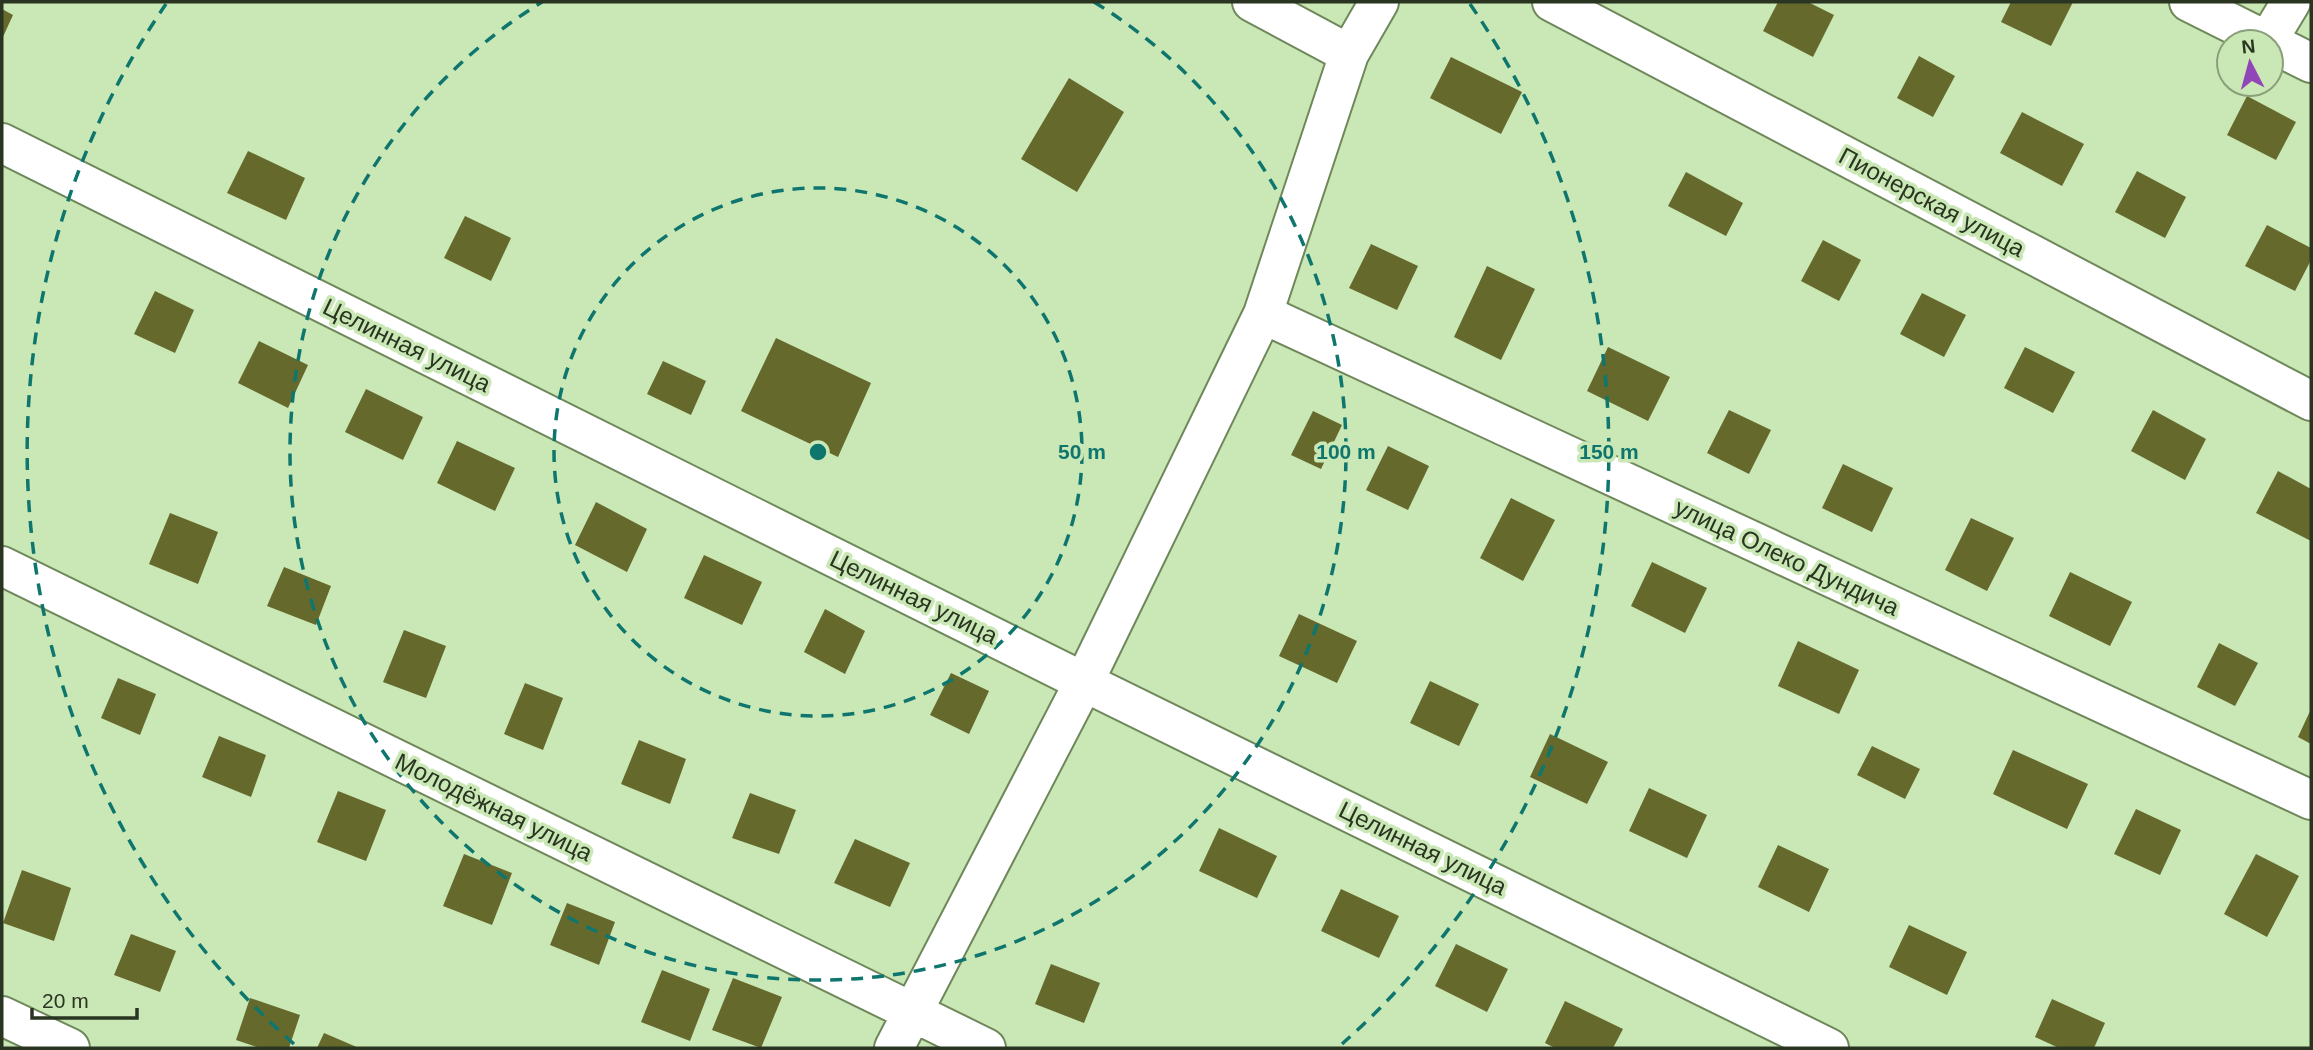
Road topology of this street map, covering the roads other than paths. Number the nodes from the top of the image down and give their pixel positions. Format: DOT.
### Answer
graph roads {
  1 [pos="1252,2"];
  2 [pos="1379,2"];
  3 [pos="1552,2"];
  4 [pos="2189,2"];
  5 [pos="2291,2"];
  6 [pos="2243,28"];
  7 [pos="2275,28"];
  8 [pos="2285,49"];
  9 [pos="1349,54"];
  10 [pos="2311,63"];
  11 [pos="2,143"];
  12 [pos="1263,314"];
  13 [pos="2311,401"];
  14 [pos="2,566"];
  15 [pos="1084,682"];
  16 [pos="2311,800"];
  17 [pos="911,1012"];
  18 [pos="2,1016"];
  19 [pos="71,1048"];
  20 [pos="894,1048"];
  21 [pos="986,1048"];
  22 [pos="1829,1048"];
  1 -- 9 [label="street"];
  2 -- 9 [label="street"];
  3 -- 13 [label="street, Пионерская улица"];
  4 -- 6 [label="street"];
  5 -- 7 [label="street"];
  8 -- 10 [label="street"];
  9 -- 12 [label="street"];
  11 -- 15 [label="street, Целинная улица"];
  12 -- 15 [label="street"];
  12 -- 16 [label="street, улица Олеко Дундича"];
  14 -- 17 [label="street, Молодёжная улица"];
  15 -- 17 [label="street"];
  15 -- 22 [label="street, Целинная улица"];
  17 -- 20 [label="street"];
  17 -- 21 [label="street, Молодёжная улица"];
  18 -- 19 [label="street"];
}
